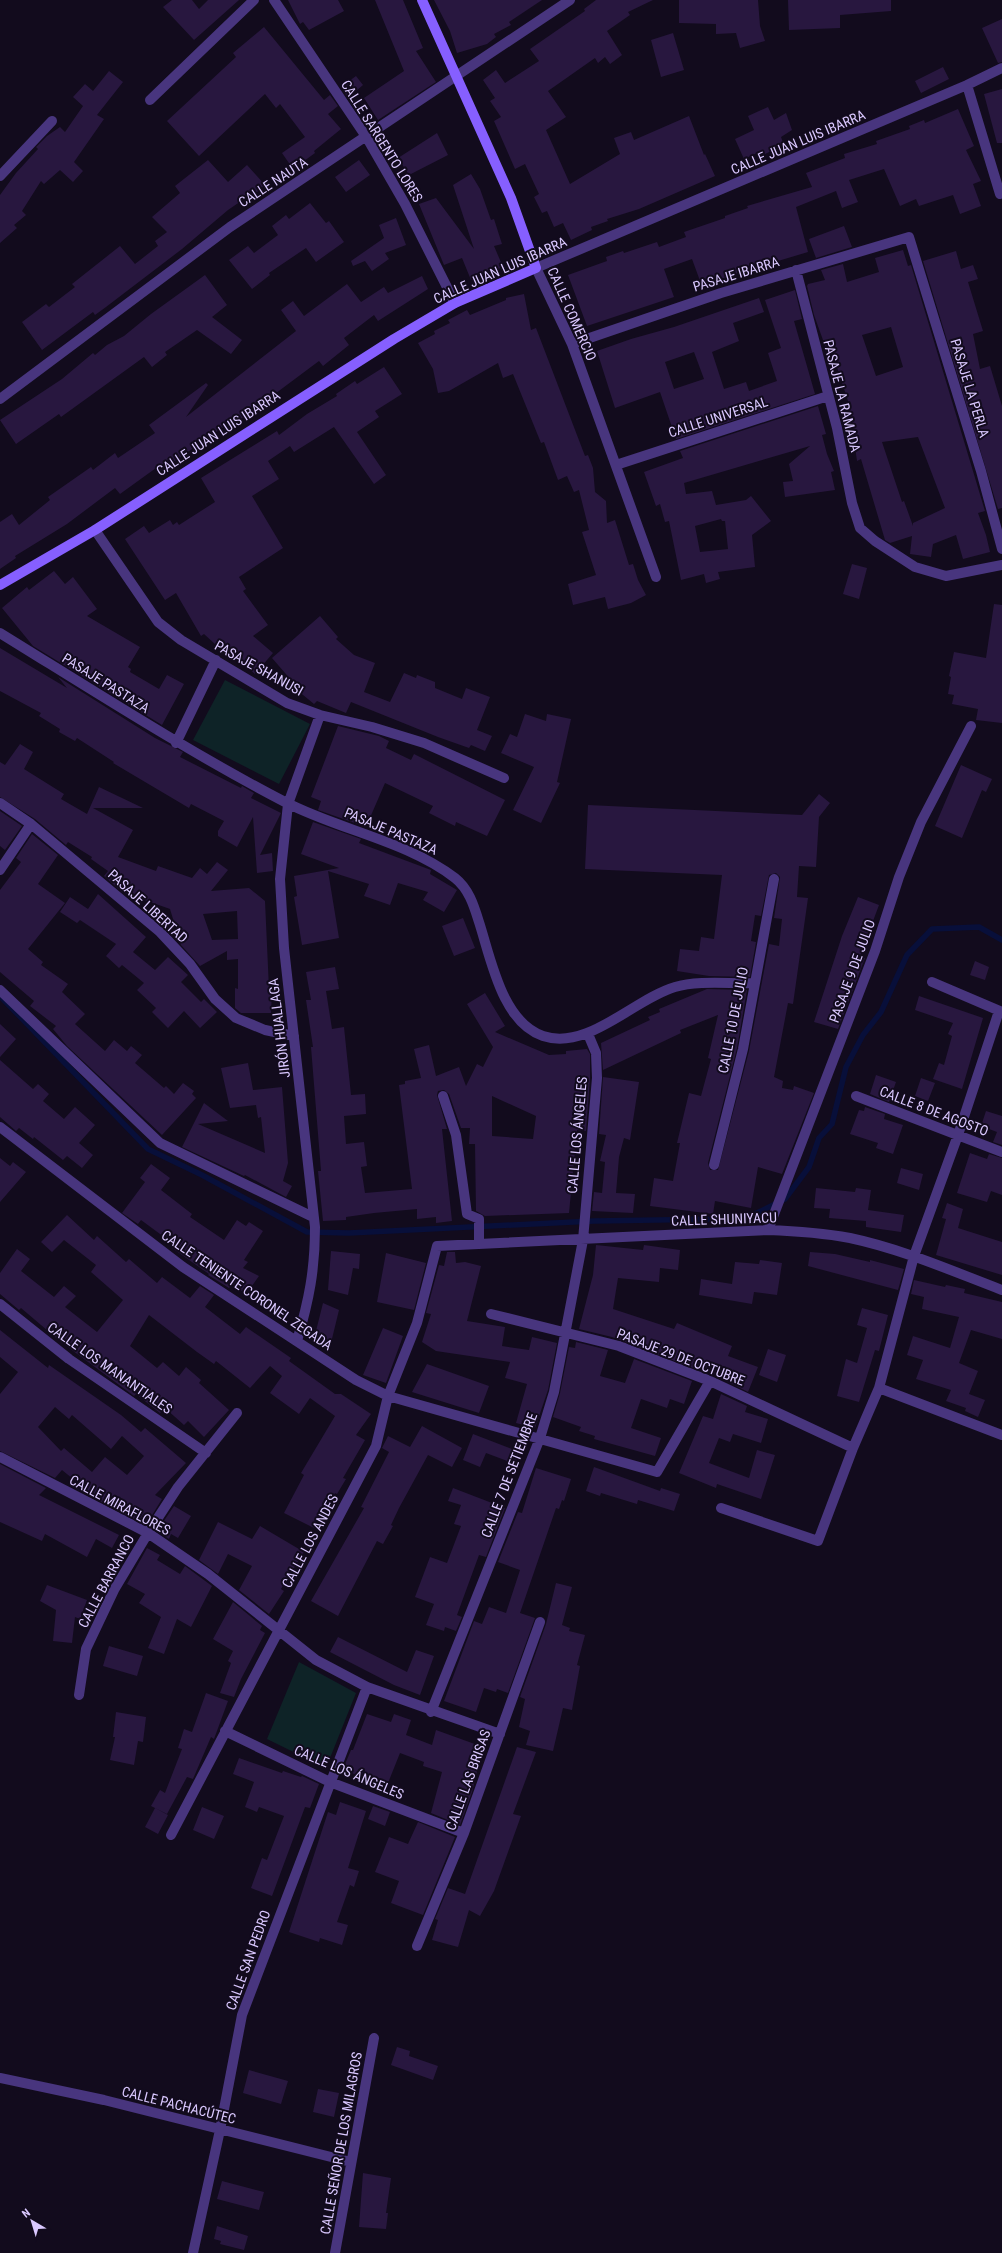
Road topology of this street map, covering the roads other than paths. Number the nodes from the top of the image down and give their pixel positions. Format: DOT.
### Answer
graph roads {
  1 [pos="254,0"];
  2 [pos="274,0"];
  3 [pos="422,0"];
  4 [pos="570,0"];
  5 [pos="1002,68"];
  6 [pos="456,78"];
  7 [pos="967,85"];
  8 [pos="150,100"];
  9 [pos="52,121"];
  10 [pos="367,138"];
  11 [pos="0,176"];
  12 [pos="1000,194"];
  13 [pos="909,237"];
  14 [pos="536,268"];
  15 [pos="796,270"];
  16 [pos="455,303"];
  17 [pos="572,344"];
  18 [pos="828,396"];
  19 [pos="0,398"];
  20 [pos="616,465"];
  21 [pos="95,530"];
  22 [pos="1002,549"];
  23 [pos="1002,565"];
  24 [pos="656,577"];
  25 [pos="0,585"];
  26 [pos="0,633"];
  27 [pos="216,660"];
  28 [pos="320,715"];
  29 [pos="971,726"];
  30 [pos="176,743"];
  31 [pos="504,778"];
  32 [pos="0,803"];
  33 [pos="288,804"];
  34 [pos="31,824"];
  35 [pos="0,870"];
  36 [pos="774,879"];
  37 [pos="932,982"];
  38 [pos="754,983"];
  39 [pos="0,990"];
  40 [pos="1000,1012"];
  41 [pos="588,1034"];
  42 [pos="294,1036"];
  43 [pos="443,1096"];
  44 [pos="856,1096"];
  45 [pos="0,1127"];
  46 [pos="958,1135"];
  47 [pos="1002,1152"];
  48 [pos="714,1164"];
  49 [pos="314,1227"];
  50 [pos="768,1230"];
  51 [pos="582,1240"];
  52 [pos="479,1244"];
  53 [pos="437,1246"];
  54 [pos="914,1256"];
  55 [pos="1002,1290"];
  56 [pos="0,1304"];
  57 [pos="491,1314"];
  58 [pos="565,1334"];
  59 [pos="297,1341"];
  60 [pos="710,1381"];
  61 [pos="879,1388"];
  62 [pos="388,1396"];
  63 [pos="237,1413"];
  64 [pos="1002,1435"];
  65 [pos="540,1438"];
  66 [pos="853,1448"];
  67 [pos="206,1453"];
  68 [pos="0,1457"];
  69 [pos="721,1508"];
  70 [pos="148,1533"];
  71 [pos="540,1622"];
  72 [pos="278,1631"];
  73 [pos="367,1687"];
  74 [pos="79,1695"];
  75 [pos="431,1712"];
  76 [pos="225,1731"];
  77 [pos="500,1734"];
  78 [pos="330,1782"];
  79 [pos="464,1833"];
  80 [pos="171,1835"];
  81 [pos="416,1946"];
  82 [pos="374,2038"];
  83 [pos="0,2078"];
  84 [pos="220,2130"];
  85 [pos="352,2162"];
  86 [pos="193,2253"];
  87 [pos="335,2253"];
  1 -- 8 [label="street"];
  2 -- 10 [label="street, CALLE SARGENTO LORES"];
  3 -- 6 [label="street, CALLE COMERCIO"];
  4 -- 6 [label="street, CALLE NAUTA"];
  5 -- 7 [label="street, CALLE JUAN LUIS IBARRA"];
  6 -- 10 [label="street, CALLE NAUTA"];
  6 -- 14 [label="street, CALLE COMERCIO"];
  7 -- 12 [label="street"];
  7 -- 14 [label="street, CALLE JUAN LUIS IBARRA"];
  9 -- 11 [label="street"];
  10 -- 16 [label="street, CALLE SARGENTO LORES"];
  10 -- 19 [label="street, CALLE NAUTA"];
  13 -- 15 [label="street, PASAJE IBARRA"];
  13 -- 22 [label="street, PASAJE LA PERLA"];
  14 -- 16 [label="street, CALLE JUAN LUIS IBARRA"];
  14 -- 17 [label="street, CALLE COMERCIO"];
  15 -- 17 [label="street, PASAJE IBARRA"];
  15 -- 18 [label="street, PASAJE LA RAMADA"];
  16 -- 21 [label="street, CALLE JUAN LUIS IBARRA"];
  17 -- 20 [label="street, CALLE COMERCIO"];
  18 -- 20 [label="street, CALLE UNIVERSAL"];
  18 -- 23 [label="street, PASAJE LA RAMADA"];
  20 -- 24 [label="street, CALLE COMERCIO"];
  21 -- 25 [label="street, CALLE JUAN LUIS IBARRA"];
  21 -- 27 [label="street, PASAJE SHANUSI"];
  26 -- 30 [label="street, PASAJE PASTAZA"];
  27 -- 28 [label="street, PASAJE SHANUSI"];
  27 -- 30 [label="street"];
  28 -- 31 [label="street, PASAJE SHANUSI"];
  28 -- 33 [label="street, JIRÓN HUALLAGA"];
  29 -- 50 [label="street, PASAJE 9 DE JULIO"];
  30 -- 33 [label="street, PASAJE PASTAZA"];
  32 -- 34 [label="street, PASAJE LIBERTAD"];
  33 -- 41 [label="street, PASAJE PASTAZA"];
  33 -- 42 [label="street, JIRÓN HUALLAGA"];
  34 -- 35 [label="street"];
  34 -- 42 [label="street, PASAJE LIBERTAD"];
  36 -- 38 [label="street, CALLE 10 DE JULIO"];
  37 -- 40 [label="street"];
  38 -- 41 [label="street, PASAJE PASTAZA"];
  38 -- 48 [label="street, CALLE 10 DE JULIO"];
  39 -- 49 [label="street"];
  40 -- 46 [label="street"];
  41 -- 51 [label="street, CALLE LOS ÁNGELES"];
  42 -- 49 [label="street, JIRÓN HUALLAGA"];
  43 -- 52 [label="street"];
  44 -- 46 [label="street, CALLE 8 DE AGOSTO"];
  45 -- 59 [label="street, CALLE TENIENTE CORONEL ZEGADA"];
  46 -- 47 [label="street, CALLE 8 DE AGOSTO"];
  46 -- 54 [label="street"];
  49 -- 59 [label="street, JIRÓN HUALLAGA"];
  50 -- 51 [label="street, CALLE SHUNIYACU"];
  50 -- 54 [label="street, CALLE SHUNIYACU"];
  51 -- 52 [label="street, CALLE SHUNIYACU"];
  51 -- 58 [label="street, CALLE 7 DE SETIEMBRE"];
  52 -- 53 [label="street, CALLE SHUNIYACU"];
  53 -- 62 [label="street, CALLE LOS ANDES"];
  54 -- 55 [label="street, CALLE SHUNIYACU"];
  54 -- 61 [label="street"];
  56 -- 67 [label="street, CALLE LOS MANANTIALES"];
  57 -- 58 [label="street, PASAJE 29 DE OCTUBRE"];
  58 -- 60 [label="street, PASAJE 29 DE OCTUBRE"];
  58 -- 65 [label="street, CALLE 7 DE SETIEMBRE"];
  59 -- 62 [label="street, CALLE TENIENTE CORONEL ZEGADA"];
  60 -- 65 [label="street, CALLE TENIENTE CORONEL ZEGADA"];
  60 -- 66 [label="street, PASAJE 29 DE OCTUBRE"];
  61 -- 64 [label="street"];
  61 -- 66 [label="street"];
  62 -- 65 [label="street, CALLE TENIENTE CORONEL ZEGADA"];
  62 -- 72 [label="street, CALLE LOS ANDES"];
  63 -- 67 [label="street, CALLE BARRANCO"];
  65 -- 75 [label="street, CALLE 7 DE SETIEMBRE"];
  66 -- 69 [label="street"];
  67 -- 70 [label="street, CALLE BARRANCO"];
  68 -- 70 [label="street, CALLE MIRAFLORES"];
  70 -- 72 [label="street, CALLE MIRAFLORES"];
  70 -- 74 [label="street, CALLE BARRANCO"];
  71 -- 77 [label="street, CALLE LAS BRISAS"];
  72 -- 73 [label="street, CALLE MIRAFLORES"];
  72 -- 76 [label="street, CALLE LOS ANDES"];
  73 -- 75 [label="street, CALLE MIRAFLORES"];
  73 -- 78 [label="street, CALLE SAN PEDRO"];
  75 -- 77 [label="street, CALLE MIRAFLORES"];
  76 -- 78 [label="street, CALLE LOS ÁNGELES"];
  76 -- 80 [label="street, CALLE LOS ANDES"];
  77 -- 79 [label="street, CALLE LAS BRISAS"];
  78 -- 79 [label="street, CALLE LOS ÁNGELES"];
  78 -- 84 [label="street, CALLE SAN PEDRO"];
  79 -- 81 [label="street, CALLE LAS BRISAS"];
  82 -- 85 [label="street, CALLE SEÑOR DE LOS MILAGROS"];
  83 -- 84 [label="street, CALLE PACHACÚTEC"];
  84 -- 85 [label="street, CALLE PACHACÚTEC"];
  84 -- 86 [label="street, CALLE SAN PEDRO"];
  85 -- 87 [label="street, CALLE SEÑOR DE LOS MILAGROS"];
}
